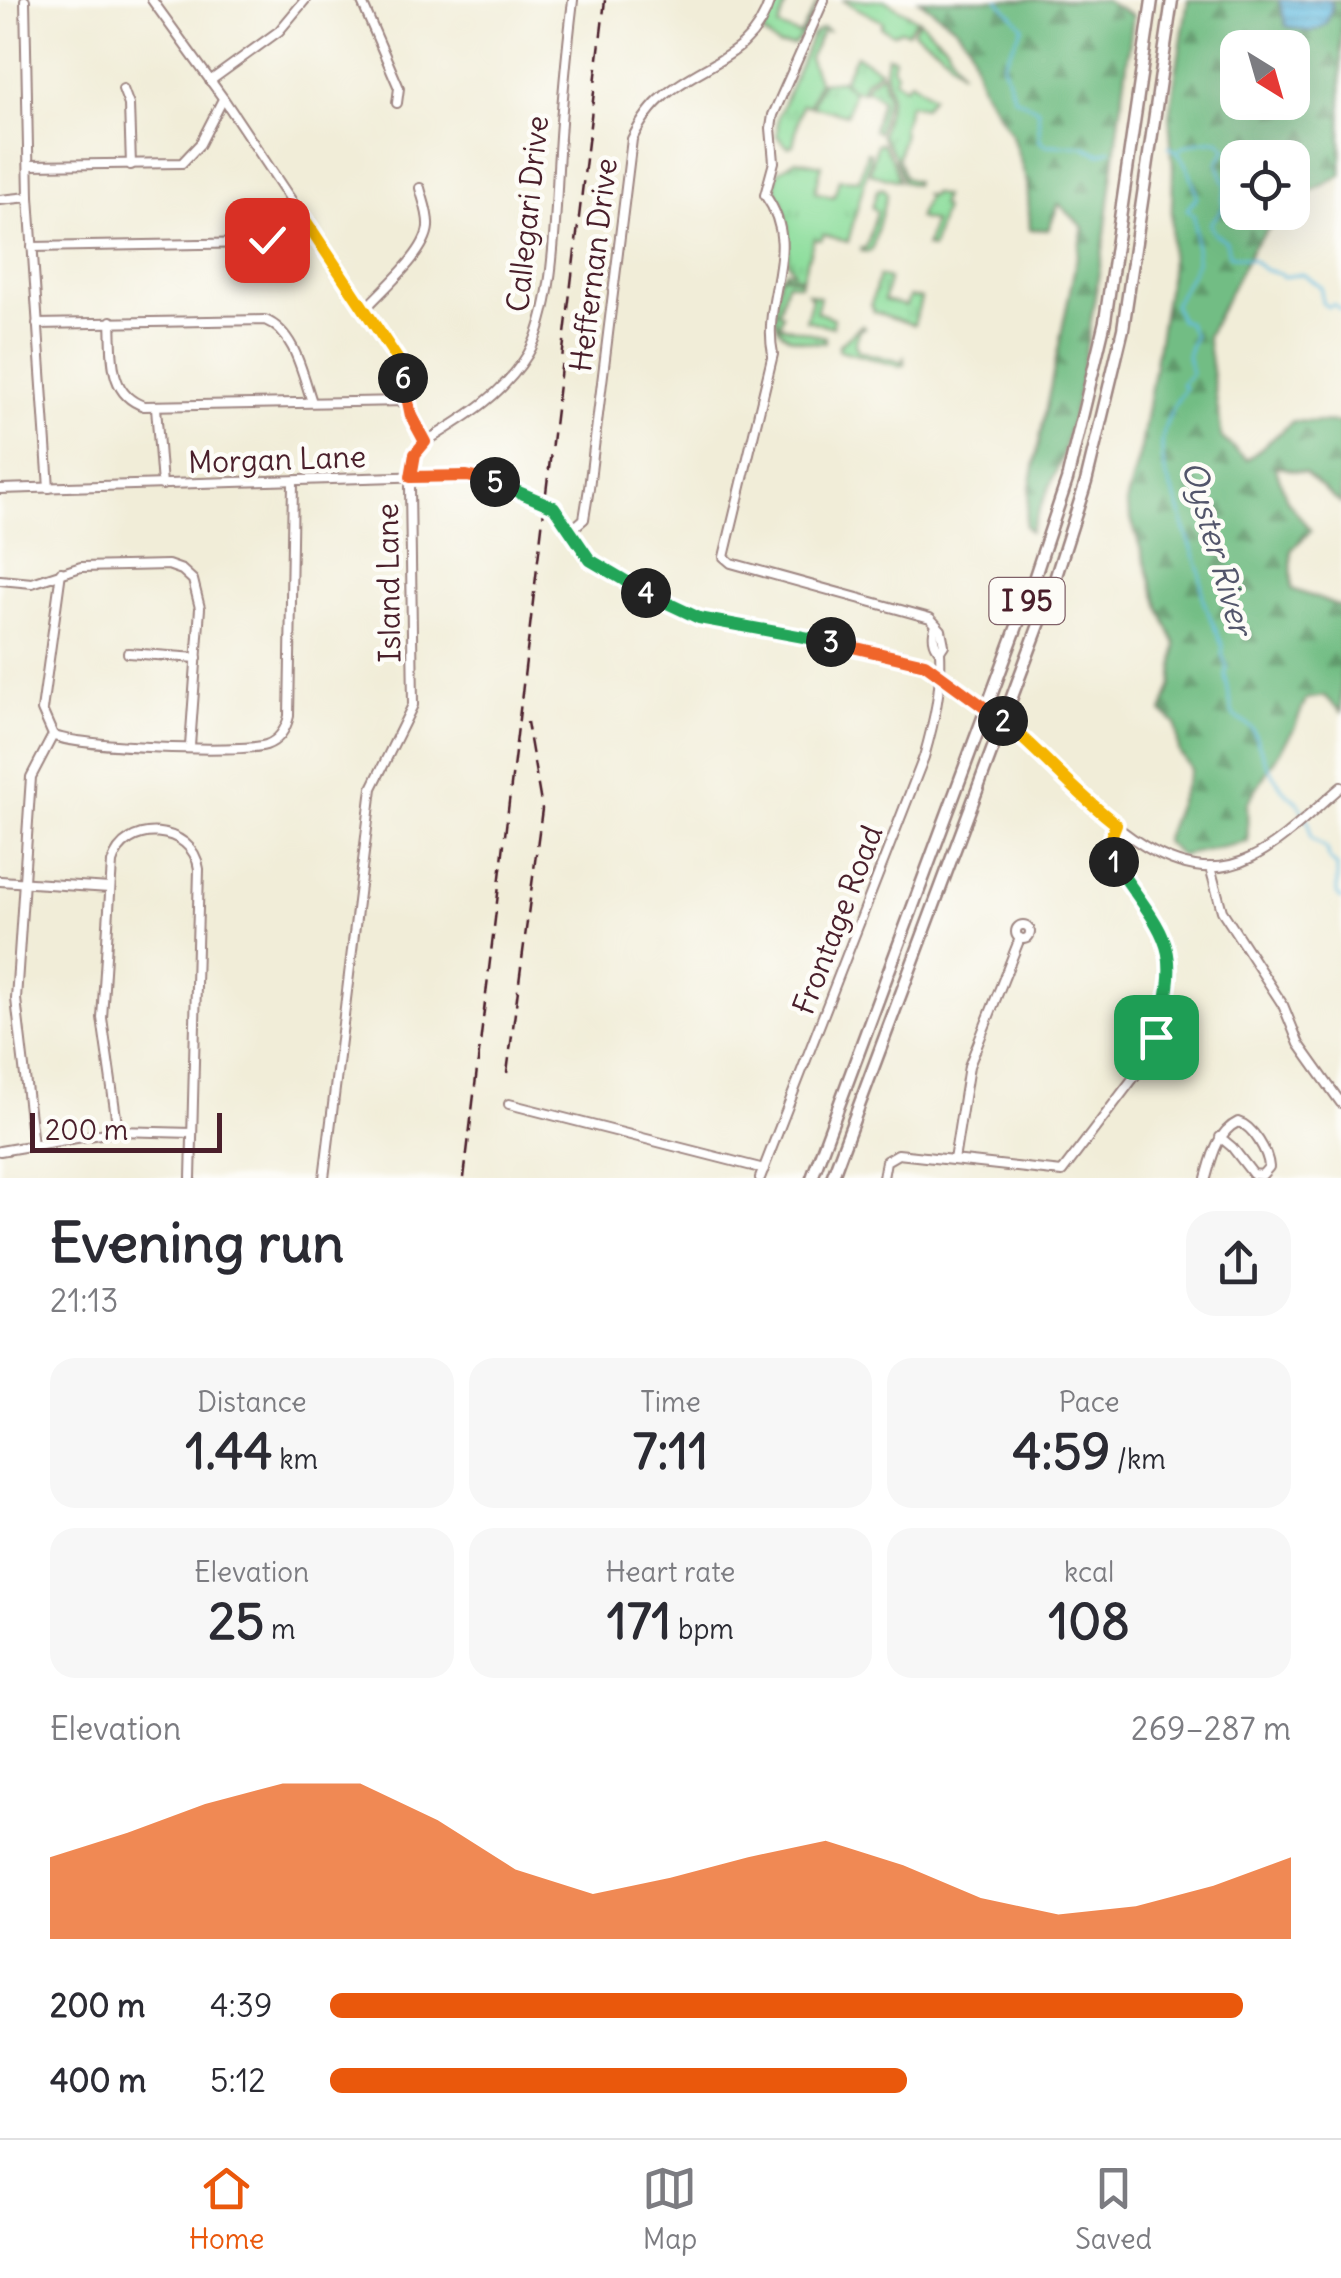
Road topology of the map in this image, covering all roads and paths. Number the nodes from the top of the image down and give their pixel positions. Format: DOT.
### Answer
graph roads {
  1 [pos="25,0"];
  2 [pos="152,0"];
  3 [pos="304,0"];
  4 [pos="361,0"];
  5 [pos="573,0"];
  6 [pos="770,0"];
  7 [pos="824,0"];
  8 [pos="1152,0"];
  9 [pos="1172,0"];
  10 [pos="210,80"];
  11 [pos="123,89"];
  12 [pos="223,98"];
  13 [pos="397,103"];
  14 [pos="29,165"];
  15 [pos="130,165"];
  16 [pos="420,188"];
  17 [pos="29,197"];
  18 [pos="0,200"];
  19 [pos="303,217"];
  20 [pos="32,247"];
  21 [pos="364,309"];
  22 [pos="111,321"];
  23 [pos="37,324"];
  24 [pos="406,401"];
  25 [pos="312,402"];
  26 [pos="156,406"];
  27 [pos="425,442"];
  28 [pos="411,477"];
  29 [pos="294,483"];
  30 [pos="162,486"];
  31 [pos="49,488"];
  32 [pos="0,490"];
  33 [pos="570,531"];
  34 [pos="61,572"];
  35 [pos="0,580"];
  36 [pos="128,654"];
  37 [pos="197,658"];
  38 [pos="942,673"];
  39 [pos="53,735"];
  40 [pos="190,746"];
  41 [pos="1341,787"];
  42 [pos="1116,824"];
  43 [pos="1210,868"];
  44 [pos="0,881"];
  45 [pos="26,882"];
  46 [pos="110,888"];
  47 [pos="1020,938"];
  48 [pos="1341,1103"];
  49 [pos="509,1104"];
  50 [pos="118,1130"];
  51 [pos="192,1133"];
  52 [pos="1220,1137"];
  53 [pos="33,1145"];
  54 [pos="0,1150"];
  55 [pos="954,1160"];
  56 [pos="762,1174"];
  57 [pos="1024,1174"];
  58 [pos="191,1178"];
  59 [pos="324,1178"];
  60 [pos="812,1178"];
  61 [pos="832,1178"];
  62 [pos="882,1178"];
  63 [pos="1206,1178"];
  1 -- 14 [label="street"];
  2 -- 10 [label="street"];
  3 -- 10 [label="street"];
  4 -- 13 [label="street"];
  5 -- 27 [label="street, Callegari Drive"];
  6 -- 33 [label="street, Heffernan Drive"];
  7 -- 38 [label="street, Frontage Road"];
  8 -- 60 [label="highway, I 95"];
  9 -- 61 [label="highway, I 95"];
  10 -- 12 [label="street"];
  11 -- 15 [label="street"];
  12 -- 15 [label="street"];
  12 -- 19 [label="street"];
  14 -- 15 [label="street"];
  14 -- 17 [label="street"];
  16 -- 21 [label="street"];
  17 -- 18 [label="street"];
  17 -- 20 [label="street"];
  19 -- 20 [label="street"];
  19 -- 21 [label="street"];
  20 -- 23 [label="street"];
  21 -- 24 [label="street"];
  22 -- 23 [label="street"];
  22 -- 25 [label="street"];
  22 -- 26 [label="street"];
  23 -- 31 [label="street"];
  24 -- 25 [label="street"];
  24 -- 27 [label="street"];
  25 -- 26 [label="street"];
  26 -- 30 [label="street"];
  27 -- 28 [label="street, Island Lane"];
  28 -- 29 [label="street, Morgan Lane"];
  28 -- 33 [label="street, Morgan Lane"];
  28 -- 59 [label="street, Island Lane"];
  29 -- 30 [label="street, Morgan Lane"];
  29 -- 40 [label="street"];
  30 -- 31 [label="street, Morgan Lane"];
  31 -- 32 [label="street, Morgan Lane"];
  33 -- 38 [label="street, Morgan Lane"];
  34 -- 35 [label="street"];
  34 -- 37 [label="street"];
  34 -- 39 [label="street"];
  36 -- 37 [label="street"];
  37 -- 40 [label="street"];
  38 -- 42 [label="street, Morgan Lane, bridge"];
  38 -- 56 [label="street, Frontage Road"];
  39 -- 40 [label="street"];
  39 -- 45 [label="street"];
  41 -- 43 [label="street"];
  42 -- 43 [label="street, Morgan Lane"];
  42 -- 57 [label="street"];
  43 -- 48 [label="street"];
  44 -- 45 [label="street"];
  45 -- 46 [label="street"];
  45 -- 53 [label="street"];
  46 -- 50 [label="street"];
  46 -- 51 [label="street"];
  47 -- 55 [label="street"];
  49 -- 56 [label="street"];
  50 -- 51 [label="street"];
  50 -- 53 [label="street"];
  51 -- 58 [label="street"];
  52 -- 52 [label="street"];
  52 -- 63 [label="street"];
  53 -- 54 [label="street"];
  55 -- 57 [label="street"];
  55 -- 62 [label="street"];
}
